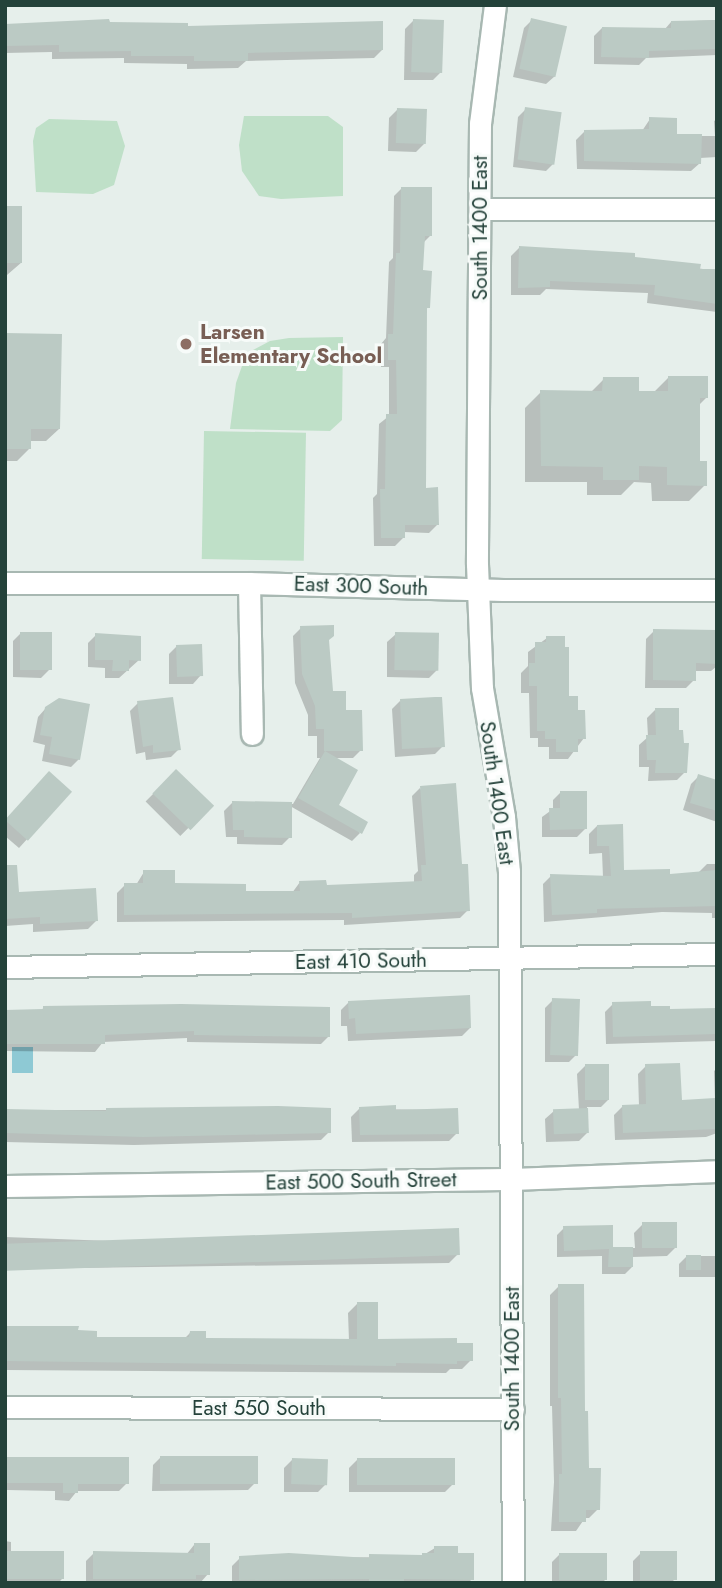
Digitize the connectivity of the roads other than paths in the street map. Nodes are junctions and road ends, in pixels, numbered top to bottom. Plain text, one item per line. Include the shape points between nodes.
1 (495, 5) edge
2 (480, 209) junction
3 (717, 209) edge
4 (5, 583) edge
5 (249, 583) junction
6 (478, 588) junction
7 (717, 590) edge
8 (253, 734) dead end
9 (717, 954) edge
10 (509, 959) junction
11 (5, 967) edge
12 (717, 1171) edge
13 (512, 1178) junction
14 (5, 1186) edge
15 (5, 1408) edge
16 (513, 1409) junction
17 (513, 1583) edge

1 - 2 street, South 1400 East via 480,123
2 - 3 street
2 - 6 street, South 1400 East
4 - 5 street, East 300 South
5 - 6 street, East 300 South
5 - 8 street
6 - 7 street, East 300 South
6 - 10 street, South 1400 East via 482,688 505,831
9 - 10 street, East 410 South
10 - 11 street, East 410 South
10 - 13 street, South 1400 East
12 - 13 street, East 500 South Street
13 - 14 street, East 500 South Street
13 - 16 street, South 1400 East
15 - 16 street, East 550 South
16 - 17 street, South 1400 East

